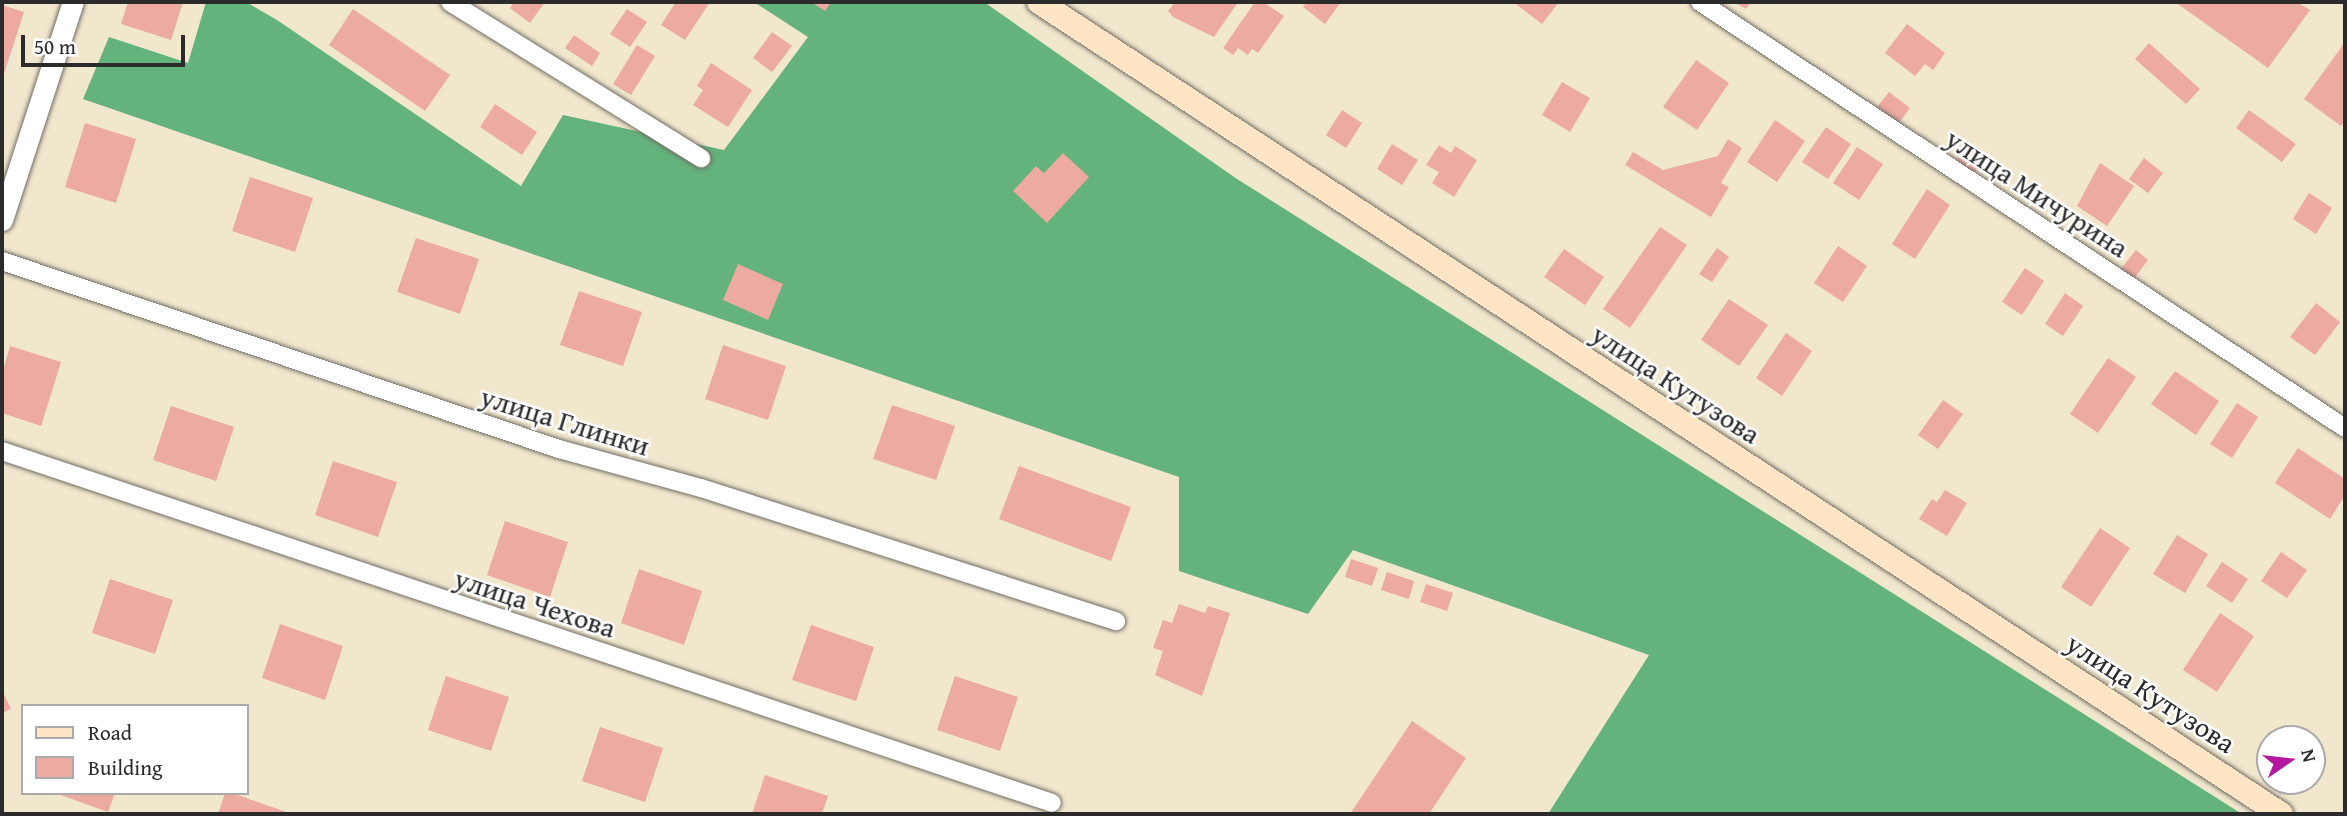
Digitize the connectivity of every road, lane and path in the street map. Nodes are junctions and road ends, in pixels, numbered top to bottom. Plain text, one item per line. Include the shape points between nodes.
1 (73, 2) edge
2 (450, 2) edge
3 (1039, 2) edge
4 (1700, 2) edge
5 (701, 158) dead end
6 (2, 220) edge
7 (2, 261) edge
8 (2345, 428) edge
9 (2, 451) edge
10 (1116, 621) dead end
11 (1052, 803) dead end
12 (2281, 814) edge

1 - 6 street
2 - 5 street
3 - 12 main road, улица Кутузова
4 - 8 street, улица Мичурина
7 - 10 street, улица Глинки via 559,449 701,488
9 - 11 street, улица Чехова

